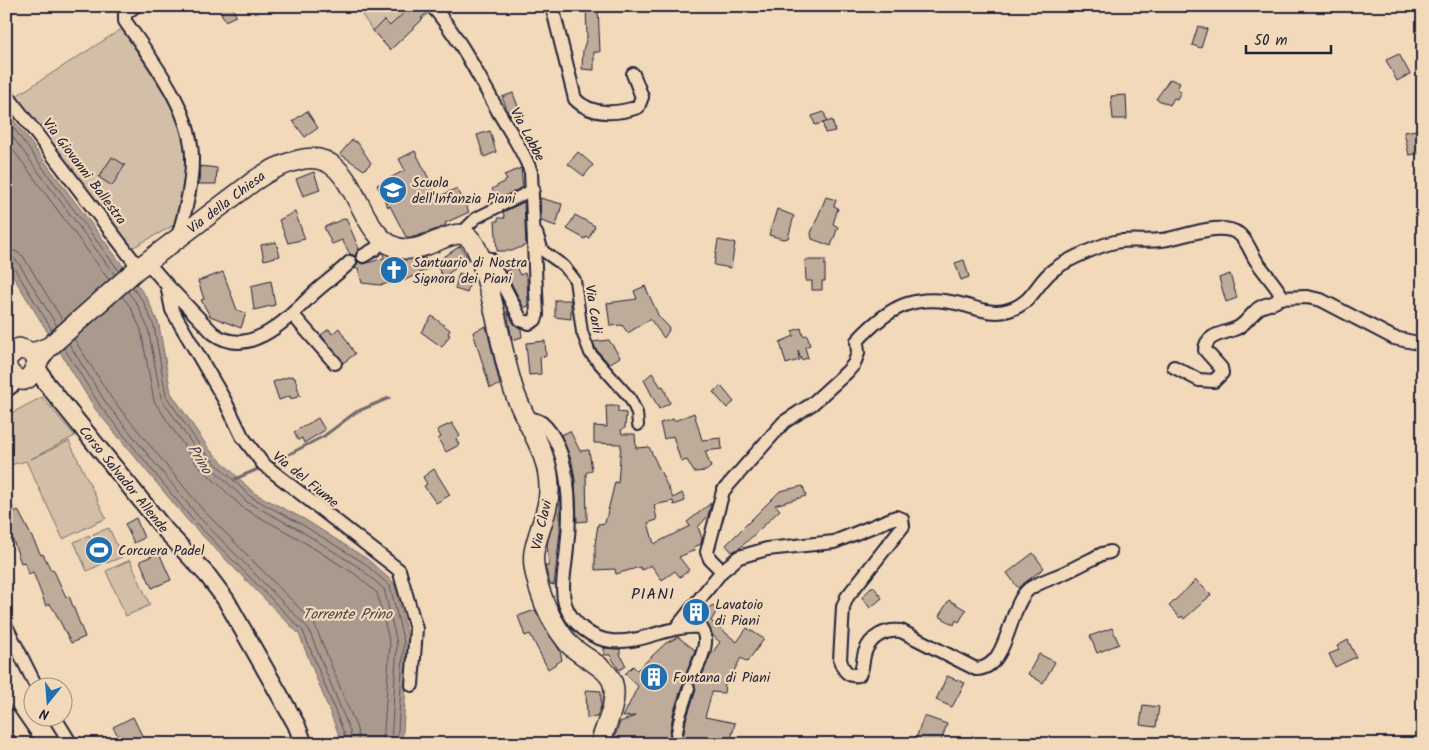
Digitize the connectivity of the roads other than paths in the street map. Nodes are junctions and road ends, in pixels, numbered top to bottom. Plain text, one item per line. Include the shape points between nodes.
1 (135, 6) edge
2 (432, 6) edge
3 (552, 6) edge
4 (633, 74) dead end
5 (6, 94) edge
6 (534, 189) junction
7 (534, 226) junction
8 (461, 233) junction
9 (383, 239) junction
10 (177, 240) junction
11 (363, 256) dead end
12 (480, 256) junction
13 (350, 262) dead end
14 (141, 267) junction
15 (167, 286) junction
16 (1280, 298) junction
17 (292, 314) junction
18 (6, 336) edge
19 (1423, 344) edge
20 (7, 362) edge
21 (335, 363) dead end
22 (35, 365) junction
23 (1174, 367) dead end
24 (7, 368) edge
25 (6, 391) edge
26 (525, 416) junction
27 (638, 425) dead end
28 (1110, 552) dead end
29 (722, 571) junction
30 (6, 626) edge
31 (677, 627) junction
32 (32, 678) edge
33 (691, 681) joint
34 (412, 685) dead end
35 (6, 712) edge
36 (61, 728) edge
37 (26, 741) dead end
38 (70, 744) edge
39 (304, 744) edge
40 (600, 744) edge
41 (675, 744) edge

1 - 10 street, Via della Chiesa via 125,14 125,22 170,90 187,124 191,145 187,207
2 - 6 street, Via Labbe via 453,32 524,153
3 - 4 street via 575,100 589,110 626,111 638,107 642,97
5 - 14 street, Via Giovanni Ballestra
6 - 7 street, Via Labbe
6 - 8 street via 476,218
7 - 12 street, Via Labbe via 537,315 532,322 521,320 490,259
7 - 27 street, Via Carli via 543,251 564,266 575,280 582,332 590,352 630,398
8 - 9 main road via 414,250
8 - 12 main road via 469,238
9 - 10 main road, Via della Chiesa via 375,231 341,172 332,163 311,157 268,170
9 - 11 street
10 - 14 main road, Via della Chiesa
12 - 26 main road, Via Clavi via 514,390
13 - 17 street, Via del Fiume
14 - 15 street, Via del Fiume
14 - 22 main road, Via della Chiesa
15 - 17 street, Via del Fiume via 213,333 231,342 242,343 256,338
15 - 34 street, Via del Fiume via 172,310 226,401 242,436 263,464 399,570 416,629
16 - 19 street via 1321,300 1394,338
16 - 23 street via 1277,302 1260,306 1238,328 1209,340 1205,350 1222,373 1214,380 1199,380
16 - 29 street via 1280,293 1239,234 1224,229 1161,240 1110,244 1056,268 1027,302 1008,310 983,311 931,299 893,308 857,341 858,353 854,364 842,377 812,404 784,422 723,491 707,552
17 - 21 street
18 - 20 main road
18 - 22 main road
20 - 22 main road, Via della Chiesa via 15,350
20 - 24 main road
22 - 24 main road via 12,376
22 - 25 street
22 - 39 street, Corso Salvador Allende via 165,530 226,600
26 - 31 street via 542,422 558,445 570,523 565,604 574,619 595,637 610,641 641,640
26 - 40 main road, Via Clavi via 544,457 550,488 534,560 544,602 568,642 578,653 609,674 613,684 612,708
28 - 29 street via 1028,590 1001,649 988,667 976,669 901,630 891,630 883,632 870,644 863,669 859,675 853,676 846,673 840,660 843,607 847,597 899,533 902,519 896,517 834,542 767,549 739,557
29 - 31 street
30 - 32 street
31 - 33 street via 700,627 705,632 703,653
33 - 41 street
35 - 37 street
36 - 38 street

